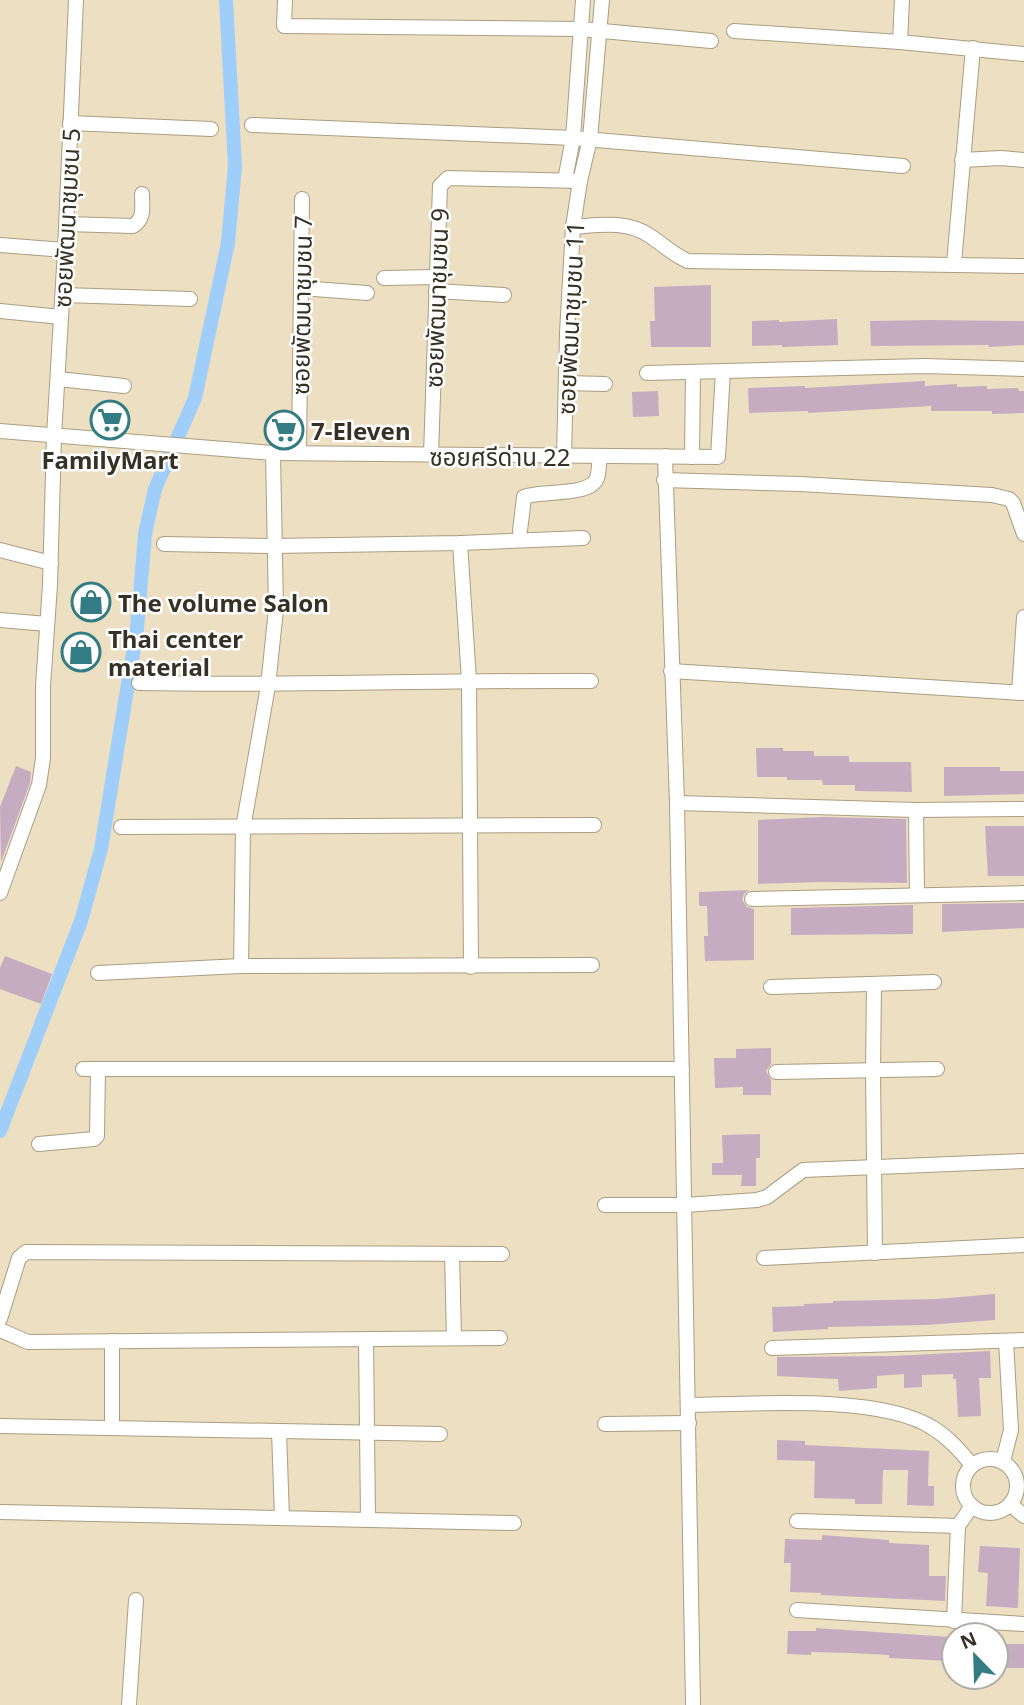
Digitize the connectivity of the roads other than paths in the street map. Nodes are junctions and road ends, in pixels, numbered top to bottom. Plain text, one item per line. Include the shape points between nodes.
1 (76, 0) edge
2 (285, 0) edge
3 (583, 0) edge
4 (602, 0) edge
5 (902, 0) edge
6 (581, 29) junction
7 (600, 31) junction
8 (734, 32) dead end
9 (710, 41) dead end
10 (900, 42) junction
11 (973, 48) junction
12 (1024, 54) edge
13 (71, 123) junction
14 (252, 125) dead end
15 (211, 129) dead end
16 (573, 138) junction
17 (590, 139) junction
18 (962, 160) junction
19 (1024, 160) edge
20 (903, 166) dead end
21 (572, 180) junction
22 (142, 194) dead end
23 (302, 199) dead end
24 (66, 224) junction
25 (573, 227) junction
26 (0, 245) edge
27 (65, 250) junction
28 (954, 263) junction
29 (1024, 266) edge
30 (384, 278) dead end
31 (436, 284) junction
32 (301, 288) junction
33 (367, 293) dead end
34 (63, 295) junction
35 (504, 295) dead end
36 (190, 299) dead end
37 (0, 311) edge
38 (61, 317) junction
39 (1024, 369) edge
40 (723, 371) junction
41 (693, 372) junction
42 (647, 373) dead end
43 (58, 379) junction
44 (566, 383) junction
45 (605, 384) dead end
46 (124, 386) dead end
47 (0, 431) edge
48 (54, 436) junction
49 (273, 453) junction
50 (299, 453) junction
51 (431, 455) junction
52 (564, 456) junction
53 (600, 456) junction
54 (665, 456) junction
55 (692, 457) junction
56 (664, 480) junction
57 (520, 531) dead end
58 (1024, 534) edge
59 (583, 538) dead end
60 (460, 543) junction
61 (164, 544) dead end
62 (273, 546) junction
63 (0, 550) edge
64 (51, 563) junction
65 (1024, 617) edge
66 (0, 620) edge
67 (47, 625) junction
68 (1024, 625) edge
69 (671, 671) junction
70 (469, 681) junction
71 (591, 681) dead end
72 (139, 683) dead end
73 (268, 686) junction
74 (1022, 693) edge
75 (677, 803) junction
76 (1024, 809) edge
77 (916, 810) junction
78 (470, 825) junction
79 (594, 825) dead end
80 (121, 827) dead end
81 (243, 828) junction
82 (0, 893) edge
83 (1024, 893) edge
84 (917, 895) junction
85 (752, 899) dead end
86 (592, 965) dead end
87 (241, 966) junction
88 (471, 967) junction
89 (98, 973) dead end
90 (934, 982) dead end
91 (874, 985) junction
92 (771, 987) dead end
93 (682, 1069) junction
94 (937, 1069) dead end
95 (873, 1071) junction
96 (776, 1072) dead end
97 (39, 1144) dead end
98 (1024, 1161) edge
99 (874, 1166) junction
100 (605, 1205) dead end
101 (685, 1205) junction
102 (1024, 1245) edge
103 (875, 1253) junction
104 (452, 1254) junction
105 (502, 1254) dead end
106 (764, 1258) dead end
107 (0, 1319) edge
108 (0, 1330) edge
109 (454, 1338) junction
110 (500, 1338) dead end
111 (366, 1339) junction
112 (1024, 1340) edge
113 (112, 1341) junction
114 (1006, 1341) junction
115 (772, 1348) dead end
116 (689, 1405) junction
117 (689, 1423) junction
118 (605, 1424) dead end
119 (0, 1426) edge
120 (112, 1428) junction
121 (1017, 1429) edge
122 (279, 1431) junction
123 (367, 1433) junction
124 (440, 1434) dead end
125 (1003, 1461) junction
126 (972, 1465) junction
127 (1010, 1504) junction
128 (972, 1506) junction
129 (0, 1512) edge
130 (1024, 1516) edge
131 (282, 1518) junction
132 (368, 1520) junction
133 (797, 1521) dead end
134 (514, 1523) dead end
135 (958, 1526) junction
136 (136, 1601) dead end
137 (797, 1610) dead end
138 (954, 1621) joint
139 (130, 1705) edge
140 (693, 1705) edge

1 - 13 street, ซอยพัฒนาชุมชน 5
2 - 6 street via 284,26
3 - 6 street
4 - 7 street
5 - 10 street
6 - 7 street
6 - 16 street
7 - 9 street
7 - 17 street
8 - 10 street
10 - 11 street
11 - 12 street
11 - 18 street
13 - 15 street
13 - 24 street, ซอยพัฒนาชุมชน 5
14 - 16 street
16 - 17 street
16 - 21 street
17 - 20 street
17 - 21 street
18 - 19 street
18 - 28 street
21 - 25 street, ซอยพัฒนาชุมชน 11
21 - 31 street, ซอยพัฒนาชุมชน 9 via 443,181
22 - 24 street via 142,216 134,226
23 - 32 street, ซอยพัฒนาชุมชน 7
24 - 27 street, ซอยพัฒนาชุมชน 5
25 - 28 street via 610,224 633,228 688,261
25 - 44 street, ซอยพัฒนาชุมชน 11
26 - 27 street
27 - 34 street, ซอยพัฒนาชุมชน 5
28 - 29 street
30 - 31 street
31 - 35 street
31 - 51 street, ซอยพัฒนาชุมชน 9
32 - 33 street
32 - 50 street, ซอยพัฒนาชุมชน 7
34 - 36 street
34 - 38 street, ซอยพัฒนาชุมชน 5
37 - 38 street
38 - 43 street, ซอยพัฒนาชุมชน 5
39 - 40 street via 925,366
40 - 41 street
40 - 55 street, ซอยศรีด่าน 22 via 719,455
41 - 42 street
41 - 55 street
43 - 46 street
43 - 48 street, ซอยพัฒนาชุมชน 5
44 - 45 street
44 - 52 street, ซอยพัฒนาชุมชน 11
47 - 48 street, ซอยศรีด่าน 22
48 - 49 street, ซอยศรีด่าน 22
48 - 64 street, ซอยพัฒนาชุมชน 5
49 - 50 street, ซอยศรีด่าน 22
49 - 62 street
50 - 51 street, ซอยศรีด่าน 22
51 - 52 street, ซอยศรีด่าน 22
52 - 53 street, ซอยศรีด่าน 22
53 - 54 street, ซอยศรีด่าน 22
53 - 57 street via 596,480 590,486 524,496
54 - 55 street, ซอยศรีด่าน 22
54 - 56 street
56 - 58 street via 992,495 1013,502
56 - 69 street
59 - 60 street
60 - 62 street
60 - 70 street
61 - 62 street
62 - 73 street via 275,609
63 - 64 street
64 - 67 street, ซอยพัฒนาชุมชน 5
65 - 68 street
66 - 67 street
67 - 82 street, ซอยพัฒนาชุมชน 5 via 39,785
68 - 74 street
69 - 74 street
69 - 75 street
70 - 71 street
70 - 73 street
70 - 78 street
72 - 73 street
73 - 81 street
75 - 77 street
75 - 93 street
76 - 77 street
77 - 84 street
78 - 79 street
78 - 81 street
78 - 88 street
80 - 81 street
81 - 87 street
83 - 84 street
84 - 85 street
86 - 88 street
87 - 88 street
87 - 89 street
90 - 91 street
91 - 92 street
91 - 95 street
93 - 97 street via 91,1069 97,1136
93 - 101 street
94 - 95 street
95 - 96 street
95 - 99 street
98 - 99 street
99 - 101 street via 803,1170 757,1200
99 - 103 street
100 - 101 street
101 - 116 street
102 - 103 street
103 - 106 street
104 - 105 street
104 - 107 street via 26,1252 19,1258
104 - 109 street
108 - 113 street via 28,1342
109 - 110 street
109 - 111 street
111 - 113 street
111 - 123 street
112 - 114 street
113 - 120 street
114 - 115 street
114 - 121 street
116 - 117 street
116 - 126 street via 822,1405 904,1414 932,1427
117 - 118 street
117 - 140 street
119 - 120 street
120 - 122 street
121 - 125 street
122 - 123 street
122 - 131 street
123 - 124 street
123 - 132 street
125 - 126 street via 981,1459
125 - 127 street via 1015,1473 1017,1489
126 - 128 street via 962,1486
127 - 128 street via 991,1513
127 - 130 street
128 - 135 street
129 - 131 street
131 - 132 street
132 - 134 street
133 - 135 street
135 - 138 street
136 - 139 street
137 - 138 street

